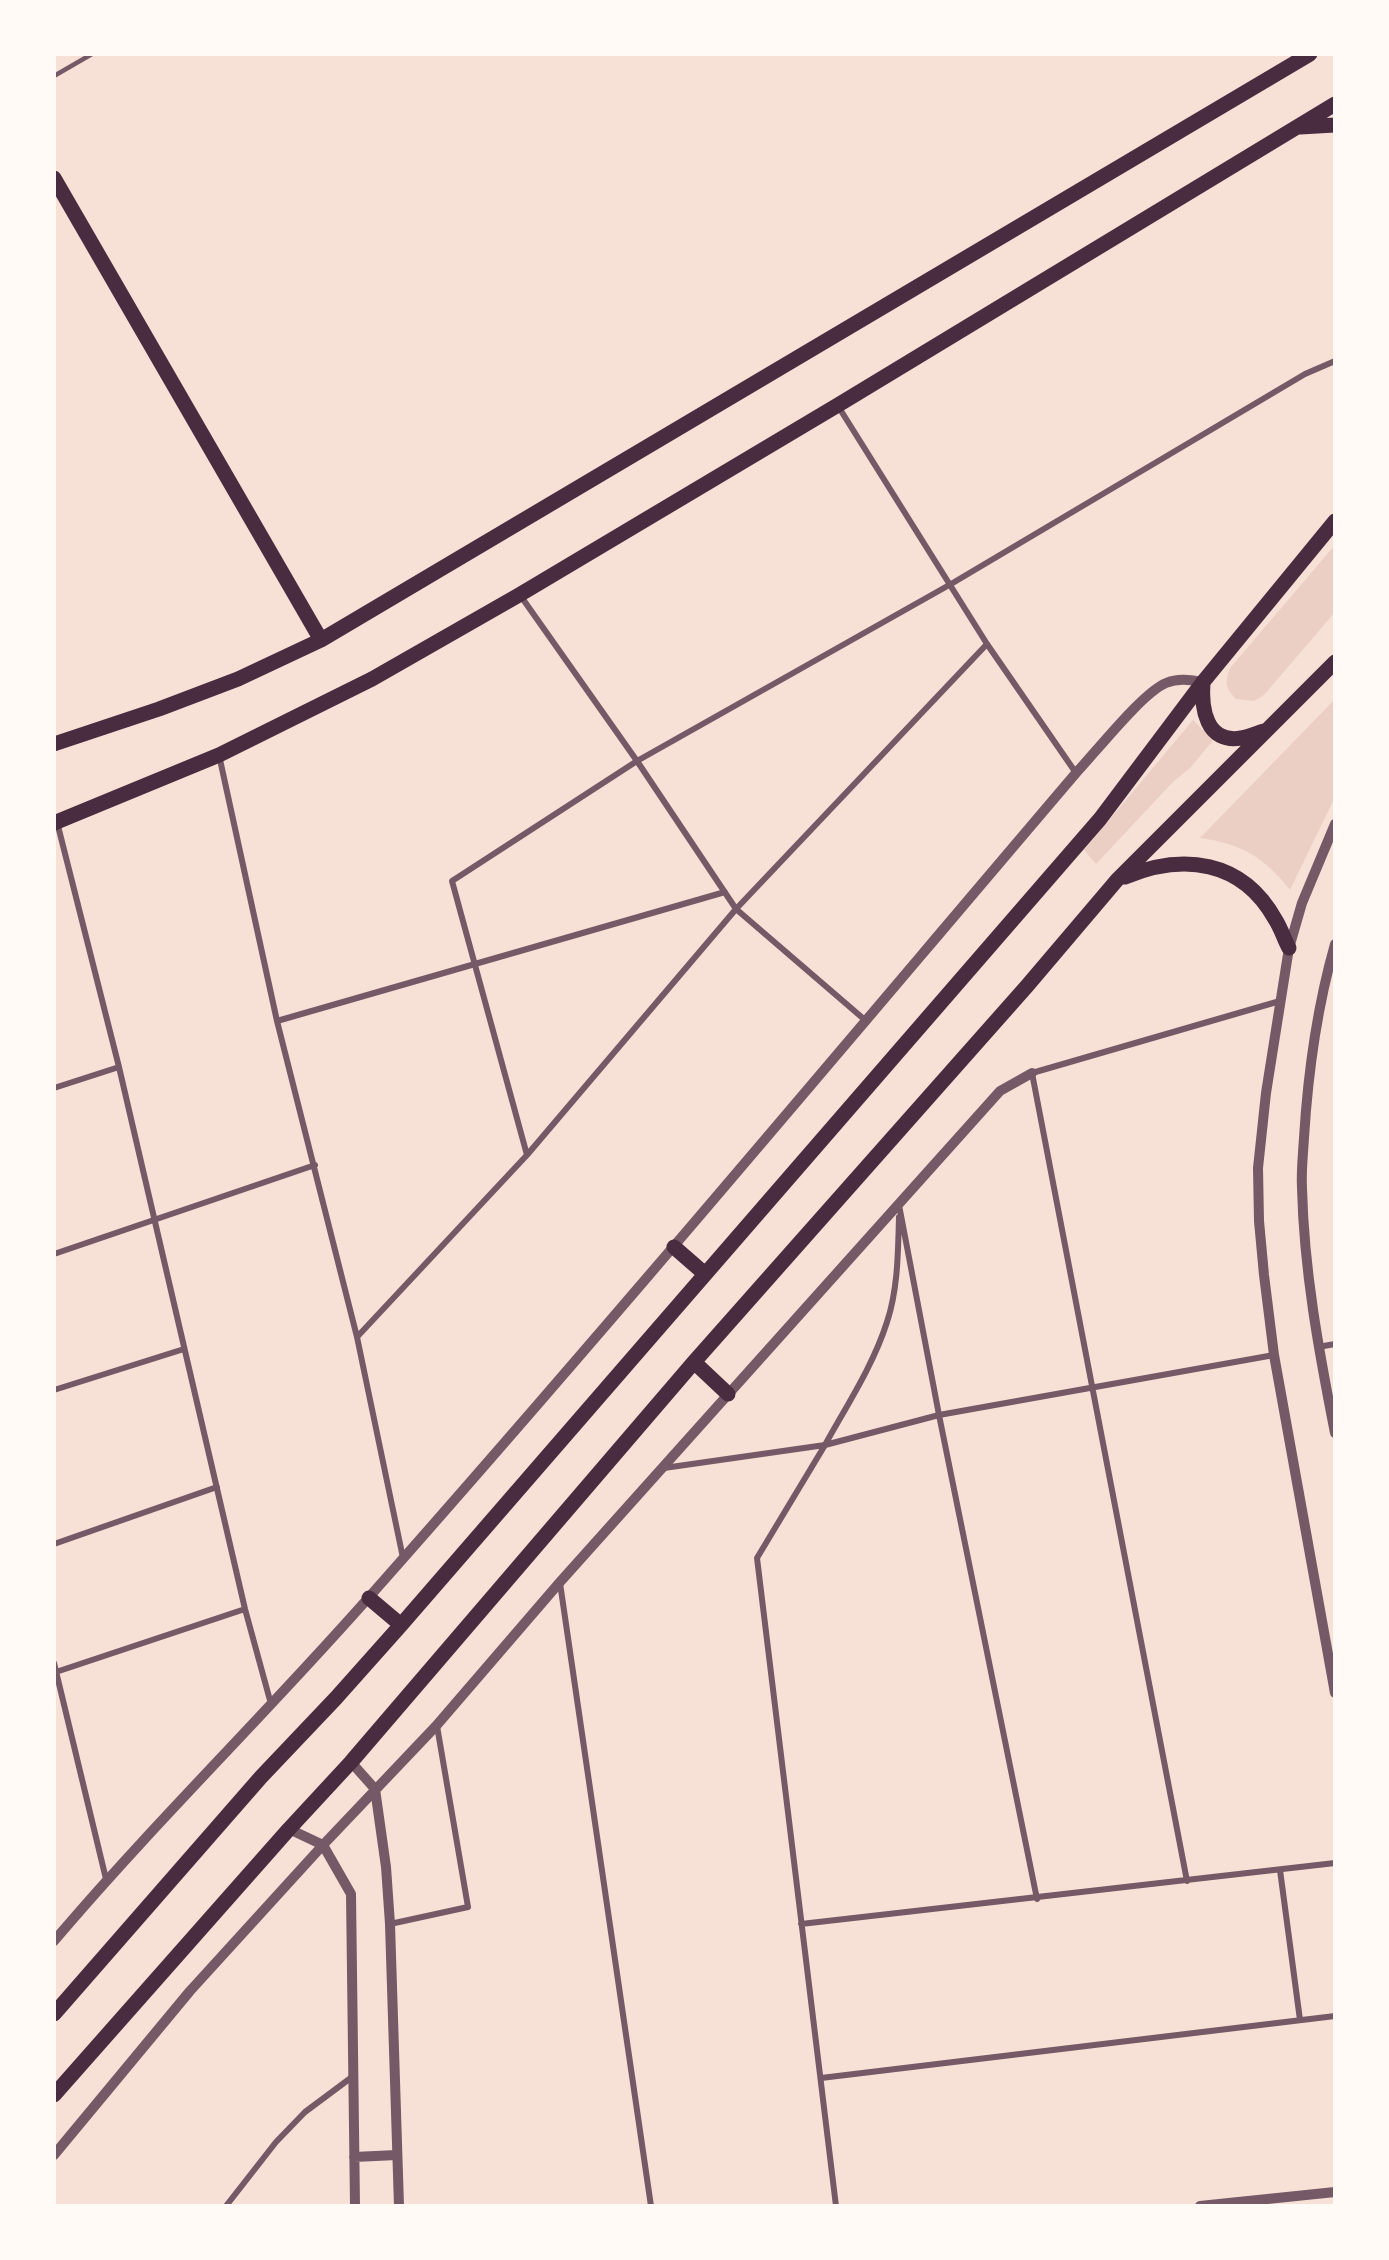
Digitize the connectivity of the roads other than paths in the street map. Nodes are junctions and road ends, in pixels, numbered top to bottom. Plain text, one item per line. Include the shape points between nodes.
1 (92, 54) edge
2 (1310, 54) edge
3 (54, 76) edge
4 (1335, 104) edge
5 (1335, 125) edge
6 (1297, 127) junction
7 (54, 178) edge
8 (1335, 361) edge
9 (838, 405) junction
10 (1335, 521) edge
11 (951, 584) junction
12 (519, 595) junction
13 (321, 640) junction
14 (987, 644) junction
15 (1332, 668) edge
16 (1203, 682) junction
17 (1268, 730) junction
18 (54, 744) edge
19 (219, 755) junction
20 (637, 761) junction
21 (1077, 773) junction
22 (56, 823) edge
23 (1335, 824) edge
24 (1117, 880) junction
25 (725, 892) junction
26 (736, 909) junction
27 (1335, 946) edge
28 (1289, 948) junction
29 (475, 963) junction
30 (1280, 1001) junction
31 (865, 1020) junction
32 (278, 1021) junction
33 (118, 1067) junction
34 (1032, 1073) junction
35 (54, 1088) edge
36 (527, 1155) junction
37 (315, 1165) junction
38 (899, 1205) junction
39 (154, 1221) junction
40 (674, 1247) junction
41 (54, 1254) edge
42 (705, 1274) junction
43 (357, 1337) junction
44 (1335, 1344) edge
45 (1318, 1347) junction
46 (184, 1349) junction
47 (1274, 1355) junction
48 (694, 1362) junction
49 (1094, 1388) junction
50 (54, 1390) edge
51 (728, 1394) junction
52 (939, 1415) junction
53 (1335, 1433) edge
54 (825, 1445) junction
55 (664, 1468) junction
56 (217, 1486) junction
57 (54, 1544) edge
58 (403, 1559) junction
59 (560, 1582) junction
60 (369, 1598) junction
61 (245, 1609) junction
62 (401, 1625) junction
63 (54, 1663) edge
64 (1333, 1669) edge
65 (56, 1672) junction
66 (1335, 1693) edge
67 (271, 1704) junction
68 (436, 1725) junction
69 (351, 1762) junction
70 (375, 1789) junction
71 (289, 1829) junction
72 (323, 1845) junction
73 (1335, 1863) edge
74 (1280, 1870) junction
75 (106, 1879) junction
76 (1187, 1881) junction
77 (1037, 1899) junction
78 (390, 1924) junction
79 (801, 1924) junction
80 (54, 1941) edge
81 (54, 2014) edge
82 (1335, 2016) edge
83 (1300, 2020) junction
84 (352, 2077) junction
85 (821, 2078) junction
86 (54, 2095) edge
87 (54, 2155) edge
88 (398, 2155) junction
89 (354, 2157) junction
90 (1335, 2192) edge
91 (226, 2206) edge
92 (356, 2206) edge
93 (399, 2206) edge
94 (651, 2206) edge
95 (836, 2206) edge
96 (1200, 2206) edge

1 - 3 lane
2 - 13 main road
4 - 6 main road
5 - 6 main road
6 - 9 main road
7 - 13 main road
8 - 11 street
9 - 11 street
9 - 12 main road
10 - 16 main road
11 - 14 street
11 - 20 street
12 - 19 main road via 372,680
12 - 20 street
13 - 18 main road via 238,679
14 - 21 street
14 - 26 street
15 - 17 main road
16 - 17 main road via 1204,716 1212,730 1239,739
16 - 21 street via 1178,680 1154,689
16 - 42 main road via 1100,819
17 - 24 main road
19 - 22 main road
19 - 32 street
20 - 25 street
20 - 29 street via 452,881
21 - 31 street
22 - 33 street
23 - 28 street via 1302,903
24 - 28 main road via 1166,864 1210,865 1229,872 1275,917
24 - 48 main road
25 - 26 street
25 - 29 street
26 - 31 street
26 - 36 street
27 - 45 street via 1311,1054 1302,1187
28 - 30 street
29 - 32 street
29 - 36 street
30 - 34 street
30 - 47 street via 1258,1168 1259,1221
31 - 40 street
32 - 37 street
33 - 35 street
33 - 39 street
34 - 38 street via 1000,1091
34 - 49 street
36 - 43 street
37 - 39 street
37 - 43 street
38 - 51 street
38 - 52 street
38 - 54 street via 897,1280 888,1321 872,1360
39 - 41 street
39 - 46 street
40 - 42 main road
40 - 58 street
42 - 62 main road
43 - 58 street
44 - 45 street
45 - 53 street
46 - 50 street
46 - 56 street
47 - 49 street
47 - 64 street
48 - 51 main road
48 - 69 main road
49 - 52 street
49 - 76 street
51 - 55 street
52 - 54 street
52 - 77 street
54 - 55 street
54 - 79 street via 757,1558
55 - 59 street
56 - 57 street
56 - 61 street
58 - 60 street
59 - 68 street
59 - 94 street
60 - 62 main road
60 - 67 street
61 - 65 street
61 - 67 street
62 - 81 main road via 261,1777
63 - 65 street
64 - 66 street
65 - 75 street
67 - 75 street
68 - 70 street
68 - 78 street via 468,1907
69 - 70 street
69 - 71 main road
70 - 72 street
70 - 78 street
71 - 72 street
71 - 86 main road
72 - 84 street via 351,1894
72 - 87 street via 190,1991
73 - 74 street
74 - 76 street
74 - 83 street
75 - 80 street
76 - 77 street
77 - 79 street
78 - 88 street
79 - 85 street
82 - 83 street
83 - 85 street
84 - 89 street
84 - 91 street via 305,2112
85 - 95 street
88 - 89 street
88 - 93 street
89 - 92 street
90 - 96 street

